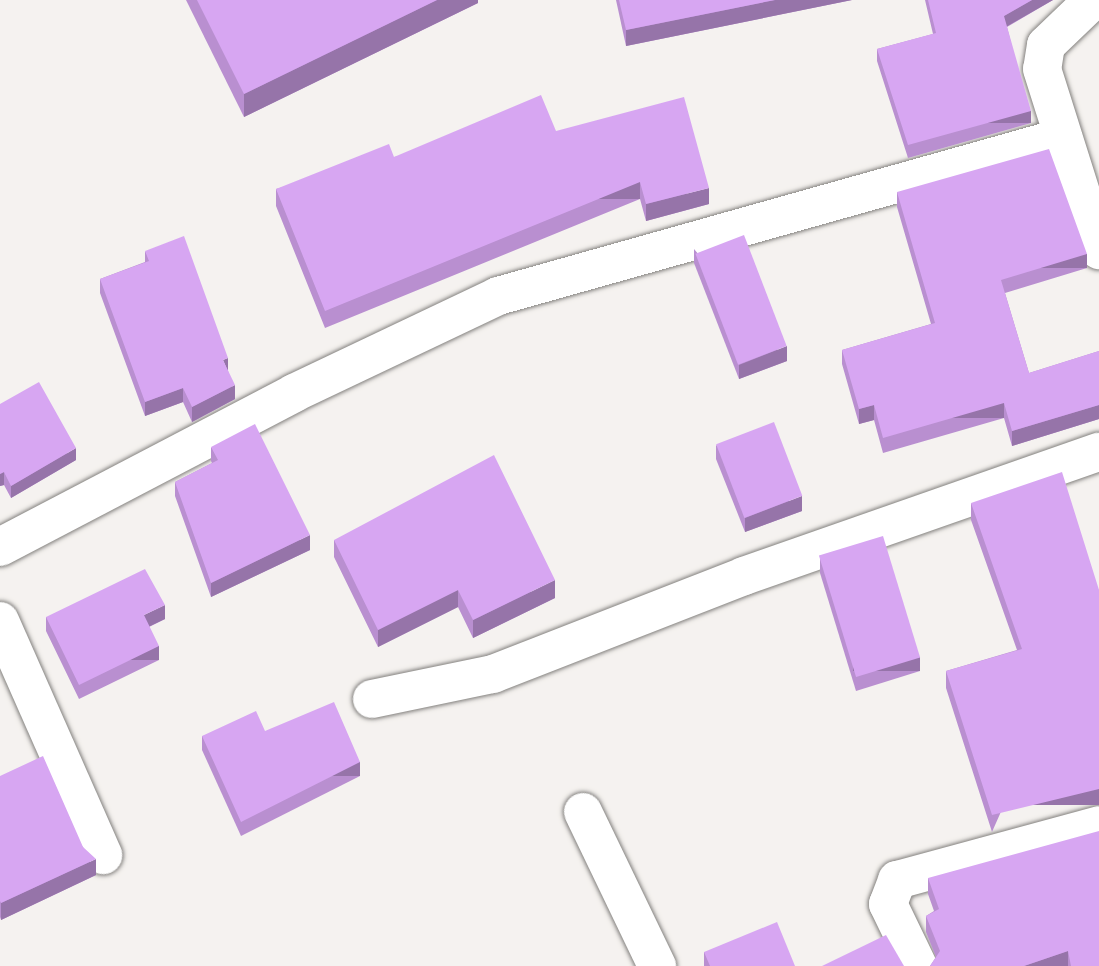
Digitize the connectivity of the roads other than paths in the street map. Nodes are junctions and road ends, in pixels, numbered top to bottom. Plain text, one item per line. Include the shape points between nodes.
1 (1093, 0) edge
2 (1063, 137) junction
3 (1099, 250) edge
4 (1099, 452) edge
5 (0, 547) edge
6 (0, 621) edge
7 (372, 699) dead end
8 (583, 812) dead end
9 (1099, 825) edge
10 (103, 855) dead end
11 (657, 966) edge
12 (918, 966) edge

1 - 2 street via 1046,45 1046,91
2 - 3 street
2 - 5 street via 498,296 293,393
4 - 7 street via 744,576 493,674
6 - 10 street
8 - 11 street
9 - 12 street via 897,880 888,904

